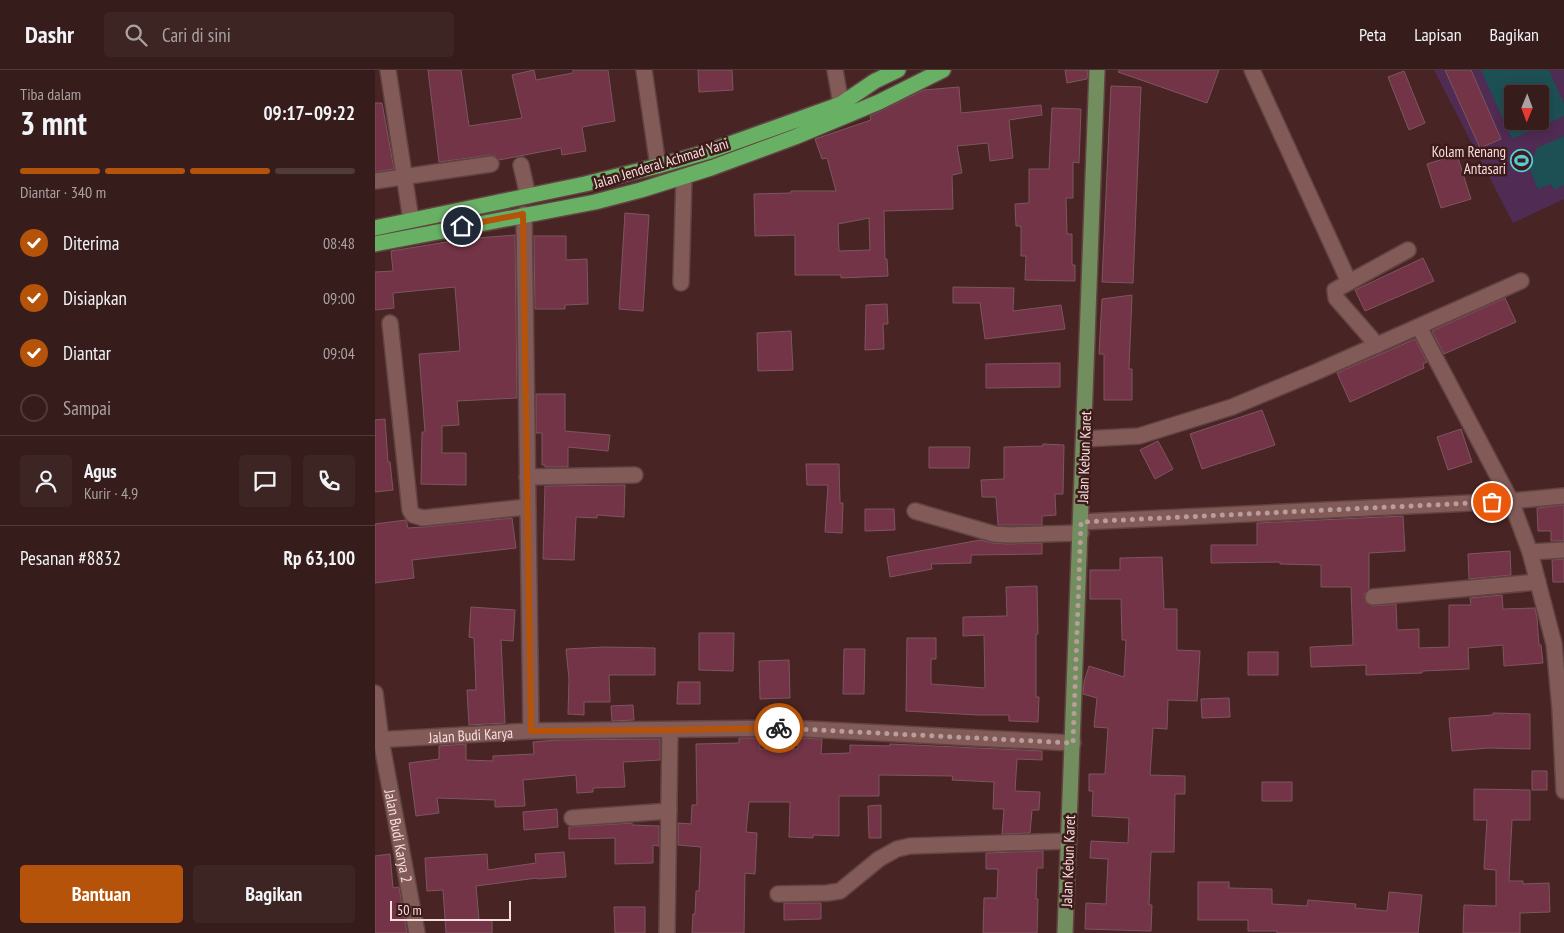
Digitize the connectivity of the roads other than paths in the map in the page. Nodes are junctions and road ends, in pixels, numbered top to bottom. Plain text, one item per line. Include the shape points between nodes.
1 (388, 70) edge
2 (644, 70) edge
3 (835, 70) edge
4 (898, 70) edge
5 (943, 70) edge
6 (1097, 70) edge
7 (1252, 70) edge
8 (841, 104) junction
9 (491, 164) dead end
10 (521, 165) dead end
11 (658, 166) junction
12 (405, 176) junction
13 (684, 177) junction
14 (375, 181) edge
15 (529, 196) junction
16 (523, 214) junction
17 (411, 220) junction
18 (375, 228) edge
19 (375, 244) edge
20 (1409, 250) dead end
21 (1521, 280) dead end
22 (1349, 282) junction
23 (681, 283) dead end
24 (390, 323) dead end
25 (1419, 327) junction
26 (1377, 346) junction
27 (1084, 438) junction
28 (635, 475) dead end
29 (527, 477) junction
30 (1564, 496) edge
31 (1511, 501) junction
32 (527, 507) junction
33 (915, 511) dead end
34 (1081, 527) junction
35 (1564, 550) edge
36 (1530, 552) junction
37 (1538, 582) junction
38 (1373, 597) dead end
39 (375, 693) edge
40 (670, 730) junction
41 (531, 731) junction
42 (378, 740) edge
43 (1073, 743) junction
44 (1564, 791) edge
45 (669, 811) junction
46 (573, 818) dead end
47 (1069, 842) junction
48 (778, 894) dead end
49 (417, 933) edge
50 (667, 933) edge
51 (1065, 933) edge

1 - 12 street
2 - 11 street
3 - 8 street
4 - 8 highway, Jalan Jenderal Achmad Yani
5 - 13 highway, Jalan Jenderal Achmad Yani via 836,120
6 - 27 main road, Jalan Kebun Karet
7 - 22 street
8 - 11 highway, Jalan Jenderal Achmad Yani
9 - 12 street
10 - 15 street
11 - 15 highway, Jalan Jenderal Achmad Yani
12 - 14 street
12 - 17 street
13 - 16 highway, Jalan Jenderal Achmad Yani via 595,202
13 - 23 street
15 - 17 highway, Jalan Jenderal Achmad Yani
16 - 19 highway, Jalan Jenderal Achmad Yani
16 - 29 street, Jalan Budi Karya
17 - 18 highway, Jalan Jenderal Achmad Yani
20 - 22 street
21 - 25 street
22 - 26 street via 1335,290 1335,295
24 - 32 street via 413,515 423,518
25 - 26 street
25 - 31 street
26 - 27 street via 1232,407 1155,432 1125,438
27 - 34 main road, Jalan Kebun Karet
28 - 29 street
29 - 32 street, Jalan Budi Karya
30 - 31 street
31 - 34 street
31 - 36 street
32 - 41 street, Jalan Budi Karya
33 - 34 street via 994,534
34 - 43 main road, Jalan Kebun Karet
35 - 36 street
36 - 37 street
37 - 38 street
37 - 44 street via 1555,644
39 - 42 street, Jalan Budi Karya 2
40 - 41 street
40 - 43 street via 787,728
40 - 45 street
41 - 42 street, Jalan Budi Karya
42 - 49 street, Jalan Budi Karya 2
43 - 47 main road, Jalan Kebun Karet
45 - 46 street
45 - 50 street
47 - 48 street via 910,846 879,859 840,891
47 - 51 main road, Jalan Kebun Karet

